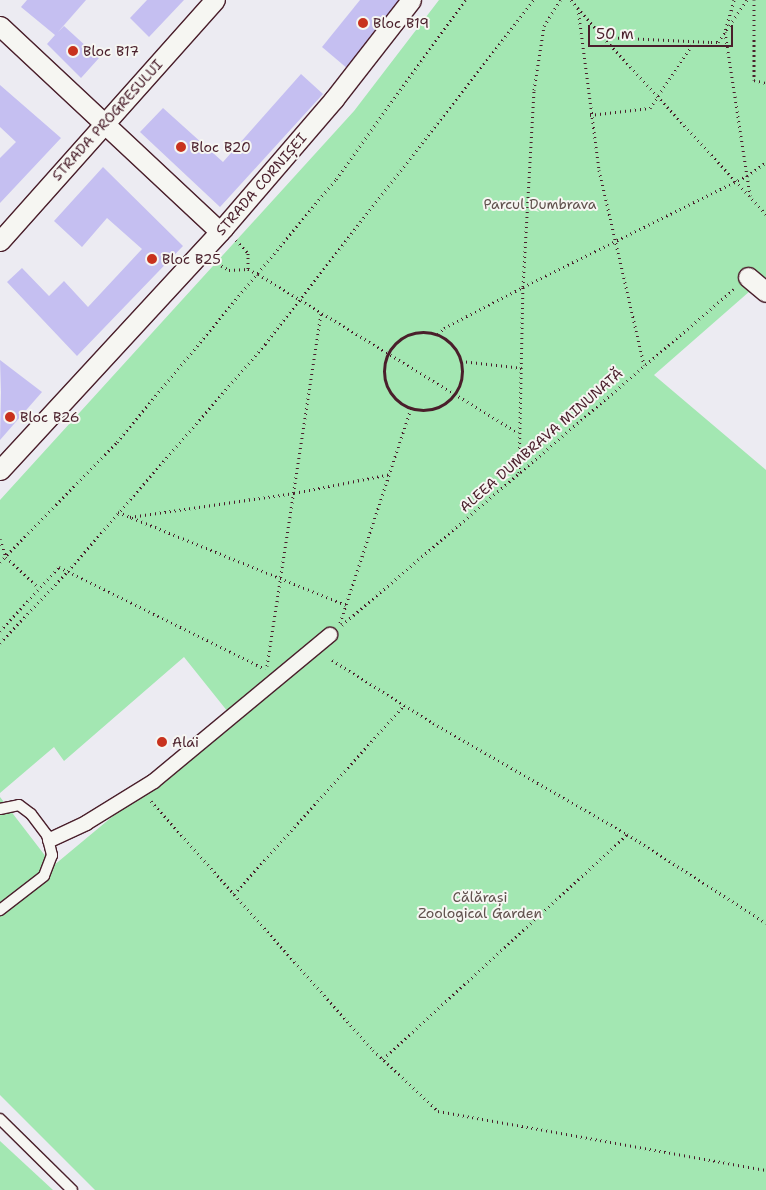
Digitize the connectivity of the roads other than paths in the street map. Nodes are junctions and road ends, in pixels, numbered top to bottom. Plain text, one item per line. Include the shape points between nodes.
1 (215, 0) edge
2 (410, 0) edge
3 (0, 26) edge
4 (104, 124) junction
5 (222, 230) junction
6 (0, 241) edge
7 (748, 277) road end
8 (766, 292) edge
9 (0, 470) edge
10 (334, 632) road end
11 (0, 809) edge
12 (50, 840) junction
13 (0, 910) edge
14 (0, 1119) edge
15 (72, 1190) edge

1 - 4 street, STRADA PROGRESULUI
2 - 5 street, STRADA CORNIȘEI via 334,99
3 - 4 street
4 - 5 street
4 - 6 street, STRADA PROGRESULUI
5 - 9 street, STRADA CORNIȘEI
7 - 8 street
10 - 12 street via 140,790
11 - 12 lane via 14,805 31,814
12 - 13 lane via 51,860 44,876
14 - 15 lane

